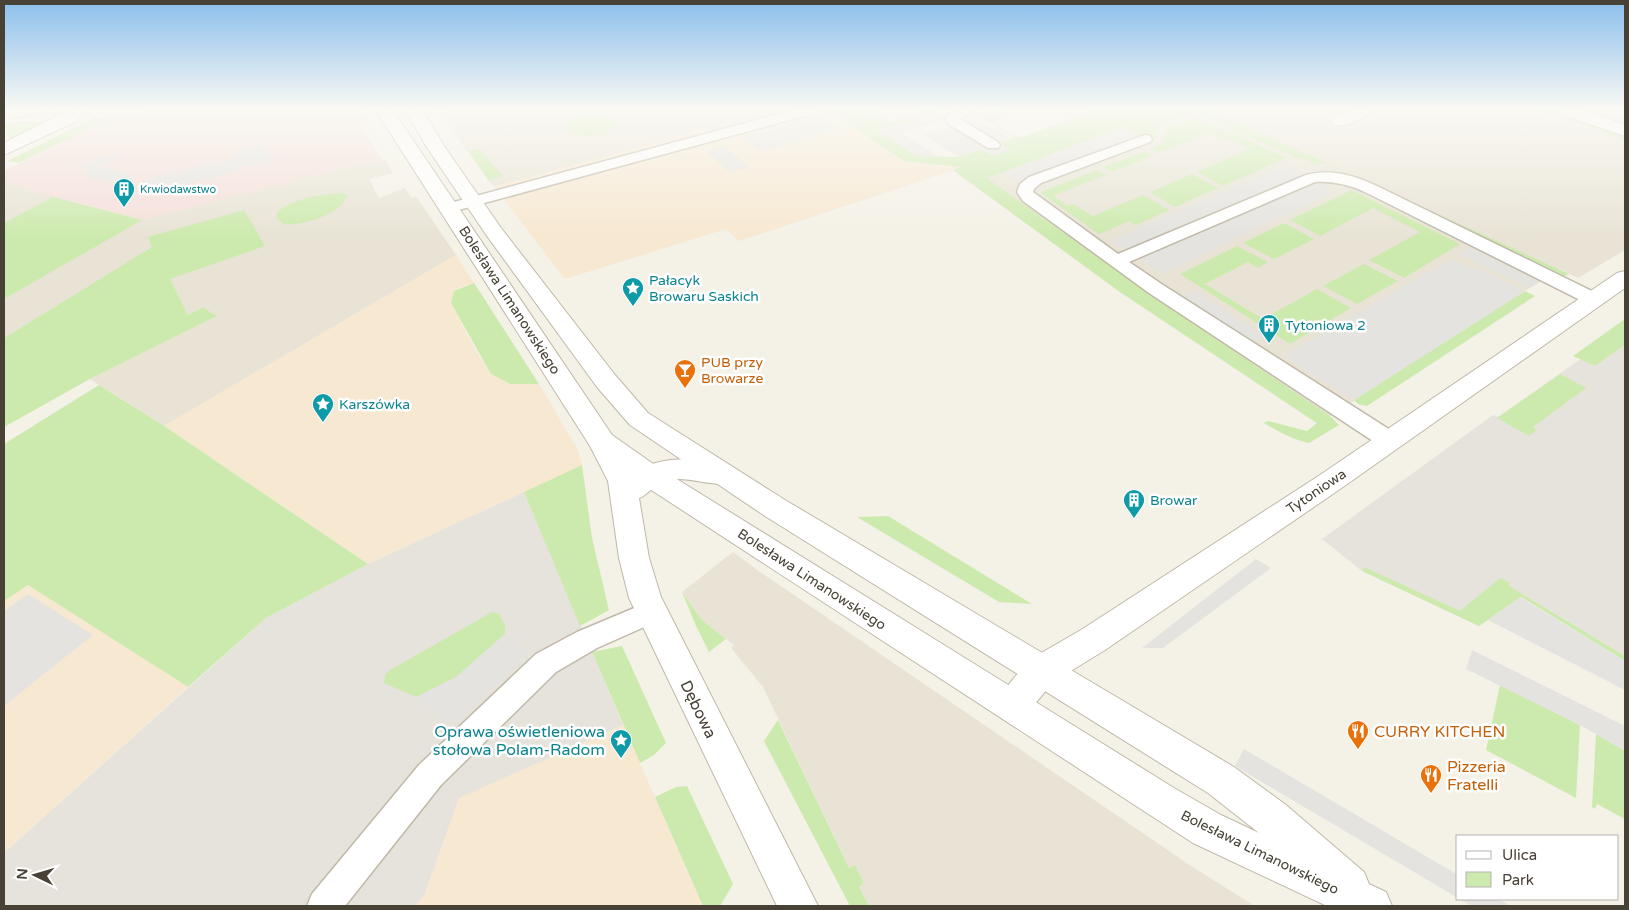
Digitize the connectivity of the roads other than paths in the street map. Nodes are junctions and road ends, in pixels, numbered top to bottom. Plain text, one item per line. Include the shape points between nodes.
1 (411, 151) edge
2 (439, 151) edge
3 (658, 151) edge
4 (1112, 151) edge
5 (473, 202) junction
6 (449, 208) junction
7 (1116, 262) junction
8 (1625, 278) edge
9 (1593, 299) junction
10 (1390, 441) junction
11 (602, 442) junction
12 (649, 475) junction
13 (724, 475) junction
14 (625, 504) junction
15 (651, 612) junction
16 (1042, 671) junction
17 (1012, 706) junction
18 (324, 906) edge
19 (798, 906) edge
20 (1373, 906) edge

1 - 6 street, Bolesława Limanowskiego
2 - 5 street, Bolesława Limanowskiego
3 - 5 lane
4 - 7 lane via 1035,180 1025,192
5 - 6 lane
5 - 13 street, Bolesława Limanowskiego via 621,400 654,430
6 - 11 street, Bolesława Limanowskiego
7 - 9 lane via 1312,178 1335,176 1373,190
7 - 10 lane
8 - 9 street, Tytoniowa
9 - 10 street, Tytoniowa
10 - 16 street, Tytoniowa
11 - 12 street, Bolesława Limanowskiego
11 - 14 street, Dębowa via 622,480
12 - 13 street via 682,469
12 - 14 street via 636,485
12 - 17 street, Bolesława Limanowskiego
13 - 16 street, Bolesława Limanowskiego
14 - 15 street, Dębowa via 634,558
15 - 18 lane via 587,640 546,663 430,775
15 - 19 street, Dębowa
16 - 17 street, Tytoniowa
16 - 20 street, Bolesława Limanowskiego via 1221,780 1272,819
17 - 20 street, Bolesława Limanowskiego via 1207,829

